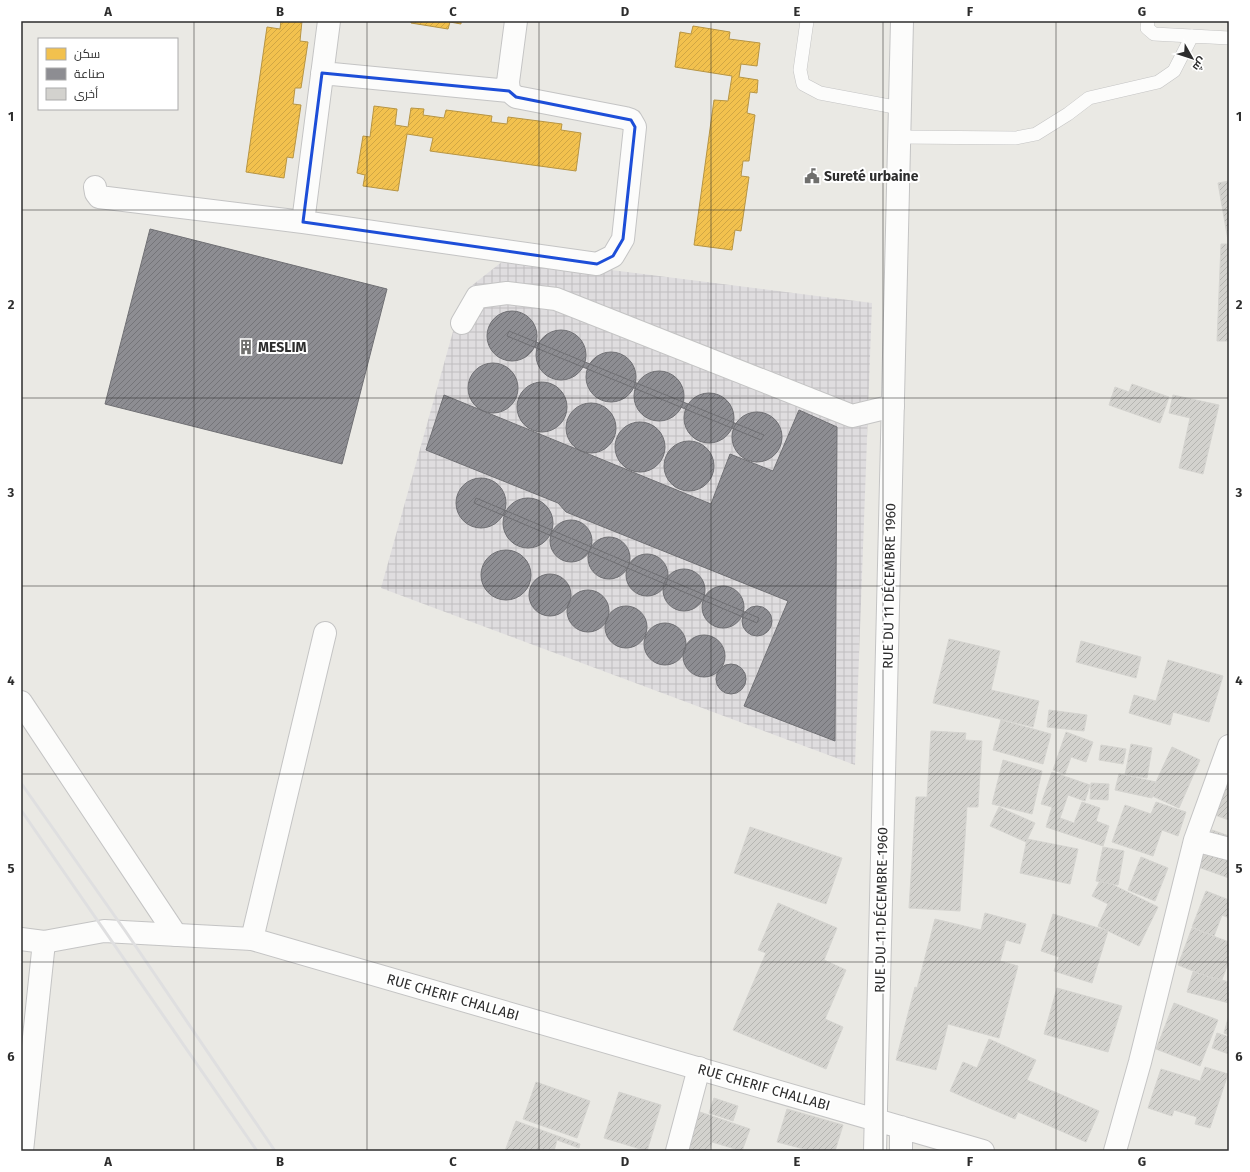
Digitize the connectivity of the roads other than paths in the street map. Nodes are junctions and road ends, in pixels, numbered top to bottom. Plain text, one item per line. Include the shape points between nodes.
1 (330, 21) edge
2 (516, 21) edge
3 (806, 21) edge
4 (902, 21) edge
5 (1148, 21) edge
6 (1192, 36) junction
7 (1229, 38) edge
8 (322, 73) junction
9 (509, 91) junction
10 (900, 108) junction
11 (899, 137) junction
12 (95, 187) dead end
13 (302, 222) junction
14 (462, 323) dead end
15 (893, 406) junction
16 (325, 633) dead end
17 (21, 702) edge
18 (1229, 746) edge
19 (1195, 840) junction
20 (1229, 849) edge
21 (176, 935) junction
22 (21, 938) edge
23 (252, 939) junction
24 (44, 942) junction
25 (699, 1068) junction
26 (877, 1120) junction
27 (901, 1127) junction
28 (22, 1151) edge
29 (677, 1151) edge
30 (875, 1151) edge
31 (901, 1151) edge
32 (983, 1151) edge
33 (1115, 1151) edge

1 - 8 street
2 - 9 street
3 - 10 lane via 800,70 803,84 820,93
4 - 10 street, RUE DU 11 DÉCEMBRE 1960
5 - 6 lane via 1147,28 1154,34
6 - 7 lane
6 - 11 lane via 1174,71 1158,82 1089,98 1036,134 1016,138
8 - 9 street
8 - 13 street
9 - 13 street via 516,97 631,120 635,127 623,239 613,256 597,264
10 - 11 street, RUE DU 11 DÉCEMBRE 1960
11 - 15 street, RUE DU 11 DÉCEMBRE 1960
12 - 13 street via 100,197
14 - 15 street via 477,296 507,293 556,299 852,416
15 - 26 street, RUE DU 11 DÉCEMBRE 1960
16 - 23 street
17 - 21 street
18 - 19 street
19 - 20 street
19 - 33 street via 1140,1062
21 - 23 street, RUE CHERIF CHALLABI
21 - 24 street, RUE CHERIF CHALLABI via 104,931
22 - 24 street, RUE CHERIF CHALLABI
23 - 25 street, RUE CHERIF CHALLABI
24 - 28 street
25 - 26 street, RUE CHERIF CHALLABI
25 - 29 street
26 - 27 street, RUE CHERIF CHALLABI
26 - 30 street, RUE DU 11 DÉCEMBRE 1960
27 - 31 street
27 - 32 street, RUE CHERIF CHALLABI

